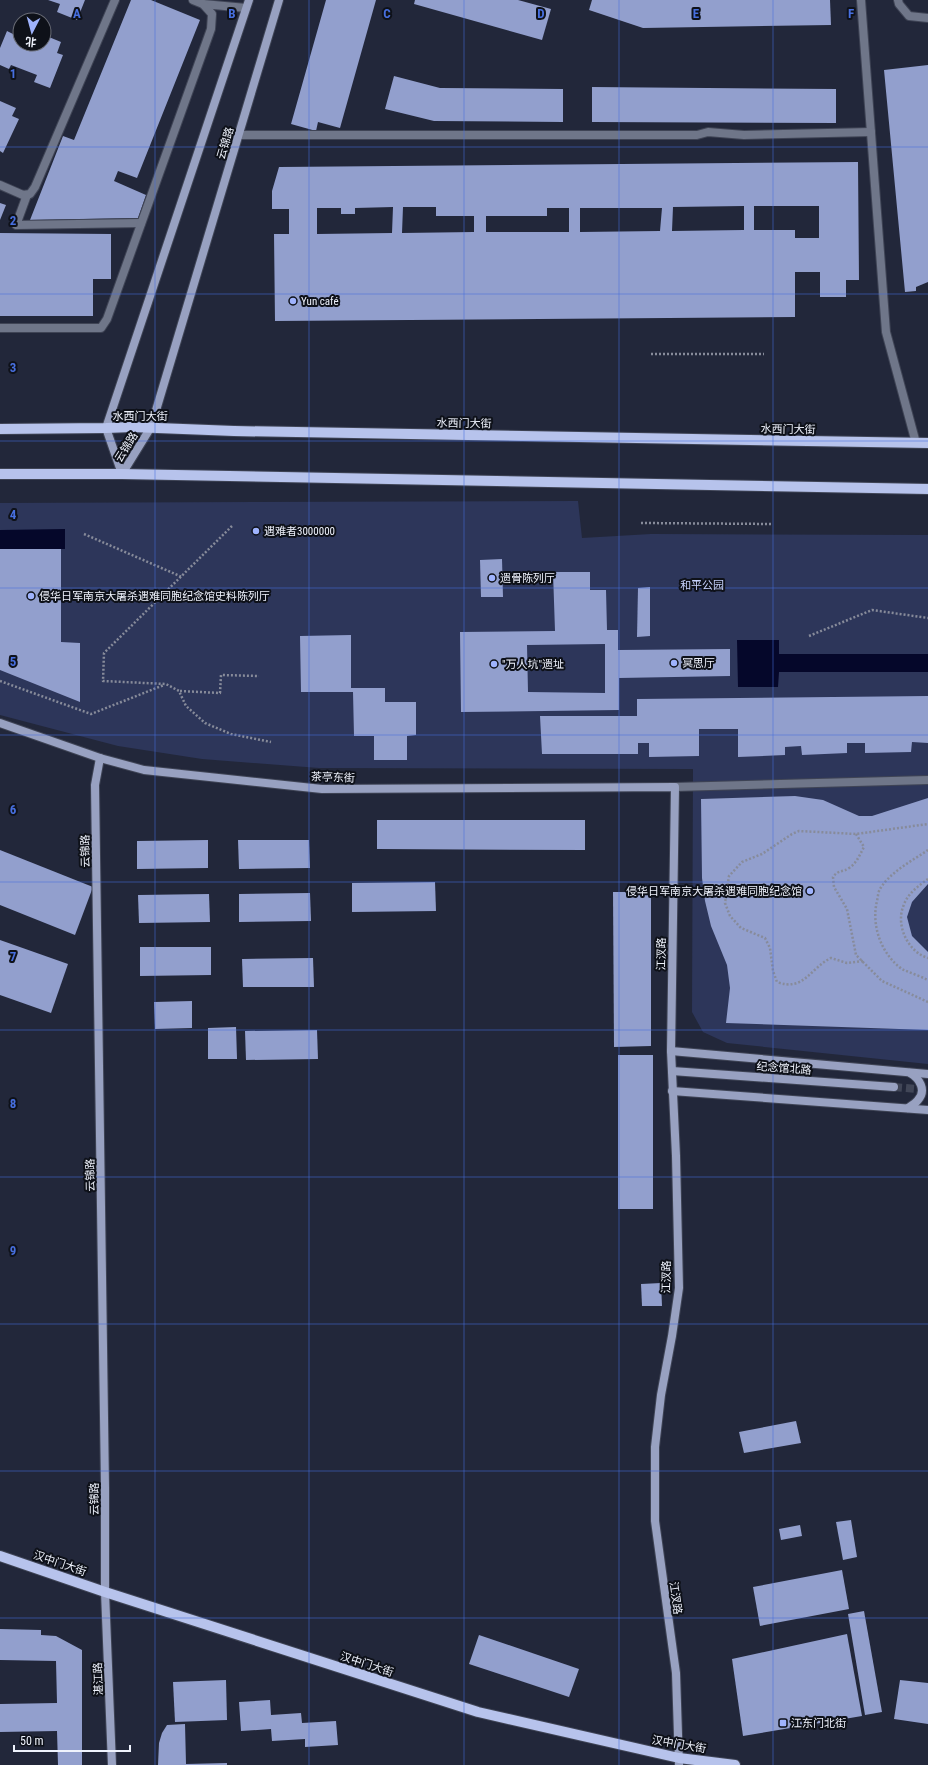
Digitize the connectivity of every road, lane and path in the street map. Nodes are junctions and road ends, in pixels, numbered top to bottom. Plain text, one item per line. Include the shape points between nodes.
1 (115, 0) edge
2 (193, 0) edge
3 (278, 0) edge
4 (861, 0) edge
5 (898, 0) edge
6 (203, 4) junction
7 (248, 4) edge
8 (928, 18) edge
9 (871, 132) junction
10 (238, 135) junction
11 (0, 185) edge
12 (27, 195) junction
13 (141, 223) junction
14 (0, 328) edge
15 (651, 354) dead end
16 (764, 354) dead end
17 (151, 427) junction
18 (106, 428) junction
19 (0, 429) edge
20 (916, 443) junction
21 (928, 443) edge
22 (0, 474) edge
23 (122, 474) junction
24 (928, 489) edge
25 (641, 523) dead end
26 (773, 524) dead end
27 (232, 526) dead end
28 (84, 534) dead end
29 (182, 577) junction
30 (928, 618) edge
31 (808, 636) dead end
32 (259, 676) dead end
33 (0, 681) edge
34 (166, 684) junction
35 (179, 691) junction
36 (0, 723) edge
37 (271, 742) dead end
38 (100, 758) junction
39 (928, 780) edge
40 (675, 787) junction
41 (928, 824) edge
42 (856, 834) junction
43 (928, 850) edge
44 (928, 879) edge
45 (928, 958) edge
46 (863, 961) junction
47 (928, 980) edge
48 (928, 1002) edge
49 (671, 1051) junction
50 (672, 1071) junction
51 (907, 1072) junction
52 (928, 1074) edge
53 (894, 1087) tunnel mouth
54 (672, 1091) junction
55 (908, 1108) junction
56 (928, 1110) edge
57 (0, 1556) edge
58 (105, 1592) junction
59 (679, 1762) edge
60 (112, 1765) edge
61 (735, 1765) edge

1 - 12 street via 35,187
2 - 6 street
3 - 10 street, 云锦路
4 - 9 street
5 - 8 street via 898,4 909,16
6 - 7 street
6 - 13 street via 212,14 211,29
7 - 18 street, 云锦路
9 - 10 street via 744,135 708,132 697,135
9 - 20 street via 886,332
10 - 17 street, 云锦路
11 - 12 street
12 - 13 street via 16,225
13 - 14 street via 107,319 101,328
15 - 16 path
17 - 18 main road, 水西门大街
17 - 20 main road, 水西门大街 via 242,431
17 - 23 street, 云锦路
18 - 19 main road, 水西门大街
18 - 23 street, 云锦路
20 - 21 main road, 水西门大街
22 - 23 main road
23 - 24 main road
25 - 26 path
27 - 29 path
28 - 29 path
29 - 34 path via 104,653 103,681
30 - 31 path via 872,610
32 - 35 path via 220,675 220,693
33 - 34 path via 90,714
34 - 35 path
35 - 37 path via 186,706 204,722 232,734
36 - 38 street, 茶亭东街
38 - 40 street, 茶亭东街 via 144,770 322,789
38 - 58 street, 云锦路 via 95,785
39 - 40 street
40 - 49 street, 江汊路
41 - 42 path
42 - 46 path via 864,847 857,861 848,868 837,871 833,877 834,887 846,909 856,955
42 - 46 path via 799,831 792,834 762,854 742,862 729,876 725,902 730,916 741,928 765,938 778,982 787,986 804,981 822,963 831,958 847,963
43 - 47 path via 894,873 880,889 874,910 876,931 887,954 902,969
44 - 45 path via 915,888 903,907 902,922 905,939
46 - 48 path via 882,981
49 - 50 street, 江汊路
49 - 51 street
50 - 53 street, 纪念馆北路
50 - 54 street, 江汊路
51 - 52 street
51 - 55 street via 916,1076 921,1083 922,1093 920,1099
54 - 55 street
54 - 59 street, 江汊路 via 679,1288 655,1447 655,1521 676,1673
55 - 56 street
57 - 58 main road, 汉中门大街
58 - 59 main road, 汉中门大街 via 478,1712
58 - 60 street, 湛江路
59 - 61 main road, 汉中门大街

